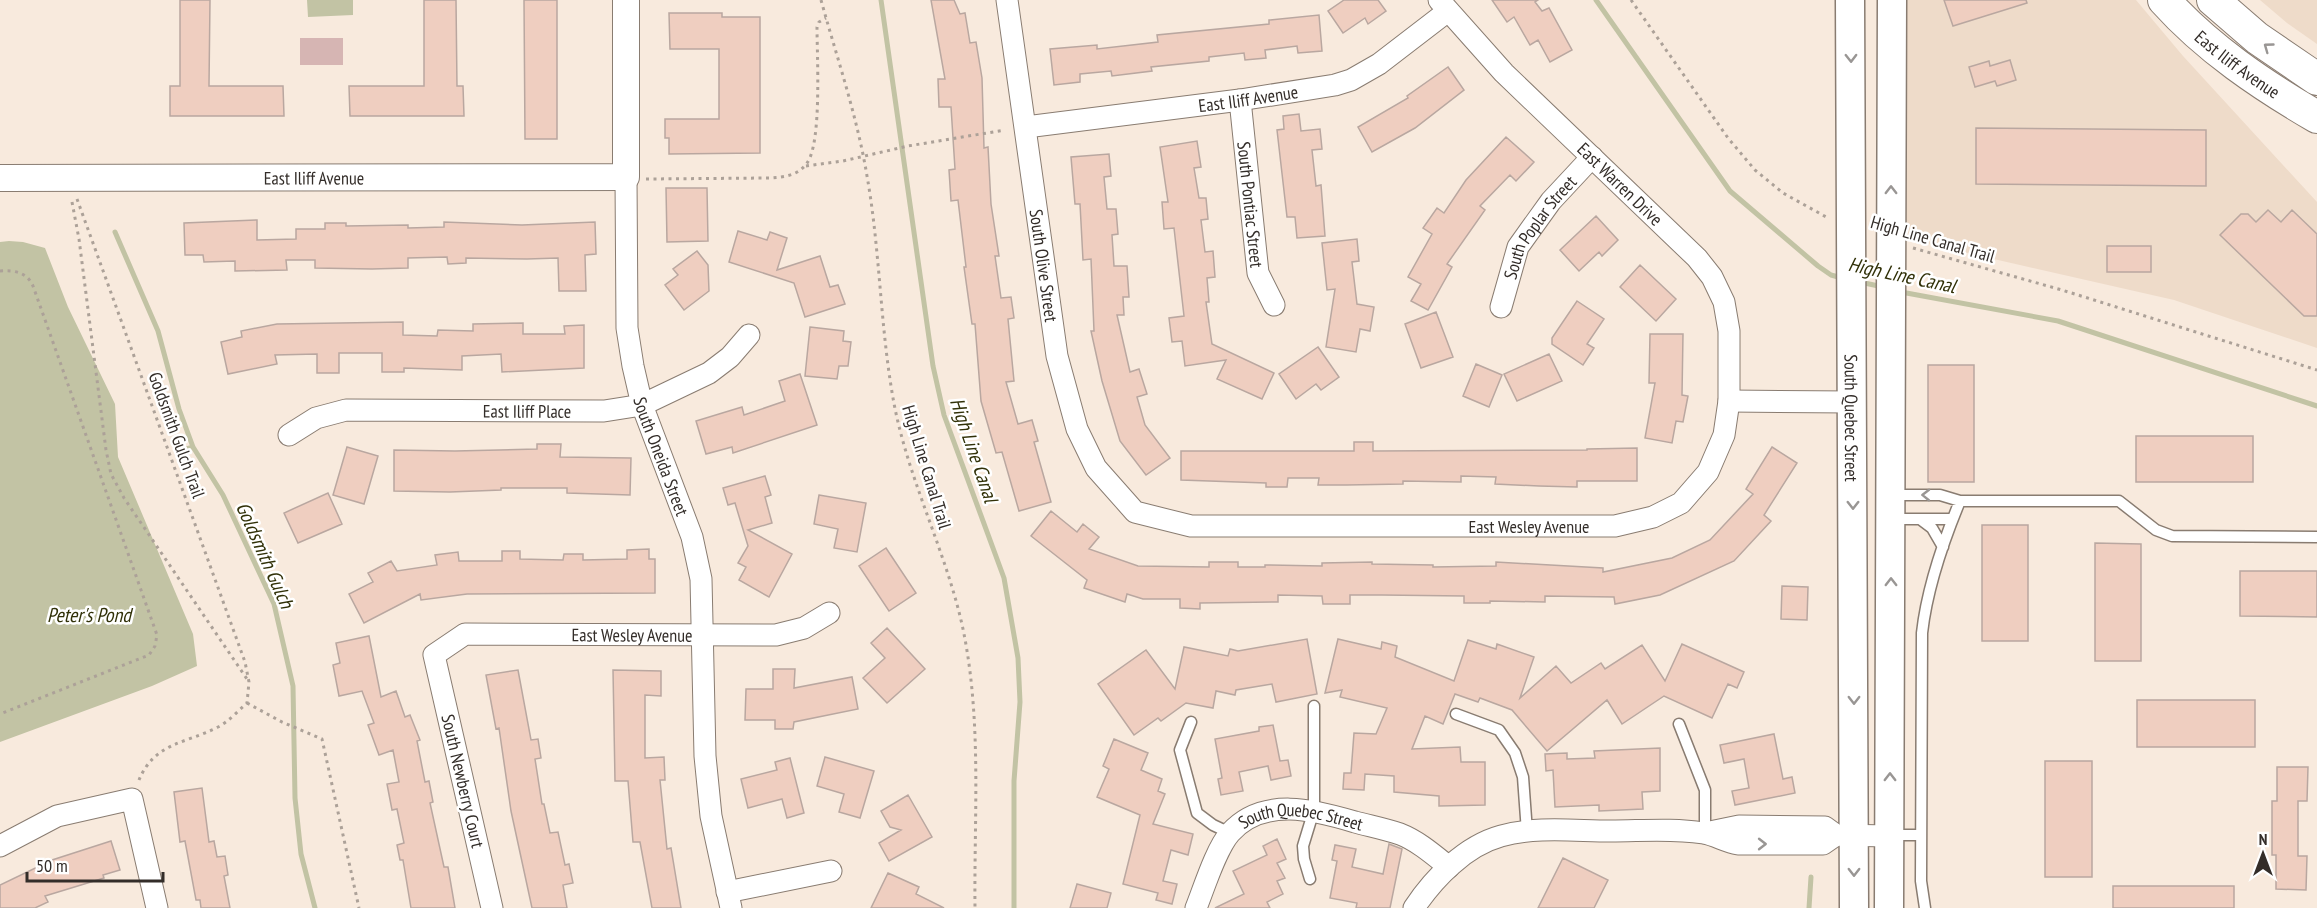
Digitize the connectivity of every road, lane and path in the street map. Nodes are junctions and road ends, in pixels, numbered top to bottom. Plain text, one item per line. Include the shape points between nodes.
1 (626, 0) edge
2 (821, 0) edge
3 (1007, 0) edge
4 (1631, 0) edge
5 (1850, 0) edge
6 (1892, 0) edge
7 (2164, 0) edge
8 (2213, 0) edge
9 (1444, 6) edge
10 (826, 18) junction
11 (2317, 79) edge
12 (1240, 100) junction
13 (2317, 117) edge
14 (1026, 127) junction
15 (863, 155) junction
16 (1592, 158) junction
17 (804, 167) junction
18 (69, 177) junction
19 (0, 178) edge
20 (626, 183) junction
21 (72, 202) dead end
22 (1852, 230) junction
23 (1891, 256) junction
24 (0, 271) edge
25 (1274, 305) dead end
26 (1501, 307) dead end
27 (749, 335) dead end
28 (1891, 347) junction
29 (2317, 370) edge
30 (1729, 401) junction
31 (1852, 402) junction
32 (642, 405) junction
33 (290, 435) dead end
34 (111, 474) junction
35 (101, 477) junction
36 (1960, 501) junction
37 (1892, 507) junction
38 (1135, 512) joint
39 (1920, 519) junction
40 (1952, 519) junction
41 (2317, 537) edge
42 (1943, 547) junction
43 (829, 613) dead end
44 (702, 636) junction
45 (434, 655) joint
46 (249, 682) junction
47 (247, 703) junction
48 (1314, 706) dead end
49 (0, 714) edge
50 (1456, 714) dead end
51 (1191, 722) dead end
52 (1679, 724) dead end
53 (132, 799) junction
54 (1314, 810) junction
55 (1527, 832) junction
56 (1230, 833) junction
57 (1705, 833) junction
58 (1845, 835) junction
59 (1921, 835) junction
60 (1889, 836) junction
61 (0, 846) edge
62 (1449, 867) junction
63 (831, 871) dead end
64 (1310, 879) dead end
65 (729, 900) edge
66 (157, 908) edge
67 (359, 908) edge
68 (492, 908) edge
69 (975, 908) edge
70 (1196, 908) edge
71 (1414, 908) edge
72 (1854, 908) edge
73 (1889, 908) edge
74 (1925, 908) edge

1 - 20 street, South Oneida Street
2 - 10 path, High Line Canal Trail
3 - 14 street, South Olive Street
4 - 22 path, High Line Canal Trail via 1755,170 1783,193
5 -> 22 main road, South Quebec Street
23 -> 6 main road
7 - 13 main road, East Iliff Avenue via 2240,67
11 -> 8 main road, East Iliff Avenue via 2257,38
9 - 12 street, East Iliff Avenue via 1379,64 1351,80
9 - 16 street, East Warren Drive via 1503,73
10 - 15 path, High Line Canal Trail
10 - 17 path via 817,27 814,142
12 - 14 street, East Iliff Avenue
12 - 25 street, South Pontiac Street via 1258,273
14 - 15 path
14 - 38 street, South Olive Street via 1057,356 1065,389 1077,429 1096,468
15 - 17 path
15 - 69 path, High Line Canal Trail via 893,399 911,471 958,609 972,686
16 - 26 street, South Poplar Street via 1551,201 1518,247
16 - 30 street, East Warren Drive via 1713,277 1724,302 1729,331
17 - 20 path via 778,178 646,179
18 - 19 street, East Iliff Avenue
18 - 20 street, East Iliff Avenue
18 - 46 path, Goldsmith Gulch Trail
20 - 32 street, South Oneida Street via 627,327
21 - 34 path
22 - 31 main road, South Quebec Street
23 - 28 main road
23 - 29 path, High Line Canal Trail via 2062,290
24 - 35 path via 17,272 31,280
27 - 32 street, East Iliff Place via 709,374
28 - 31 main road via 1882,371
28 - 37 main road
30 - 31 street
30 - 38 street, East Wesley Avenue via 1724,435 1708,472 1680,503 1653,517 1615,526 1191,526
31 - 37 main road via 1874,436
31 -> 58 main road, South Quebec Street
32 - 33 street, East Iliff Place via 604,411 346,410 316,418
32 - 44 street, South Oneida Street via 692,537 700,579
34 - 35 path
34 - 46 path
35 - 49 path via 156,629 155,646 144,658
36 -> 37 lane via 1940,495
36 - 40 lane
36 - 41 lane via 2119,501 2156,530 2172,536
37 - 39 lane
60 -> 37 main road
39 - 40 lane
39 - 42 lane via 1932,528
40 - 42 lane
42 - 59 lane via 1922,633
43 - 44 street, East Wesley Avenue via 804,628 776,635
44 - 45 street, East Wesley Avenue via 465,634
44 - 65 street, South Oneida Street via 711,816
45 - 68 street, South Newberry Court
46 - 47 path, Goldsmith Gulch Trail
47 - 53 path via 220,726 179,741 150,759
47 - 67 path via 322,739
48 - 54 lane
50 - 55 lane via 1499,730 1515,753 1522,777
51 - 56 lane via 1180,750 1197,813
52 - 57 lane via 1705,790
53 - 61 street via 57,816
53 - 66 street
54 - 56 street, South Quebec Street via 1276,809 1245,821
54 - 62 street, South Quebec Street via 1401,834
54 - 64 lane via 1303,846
55 - 57 street
55 - 62 street via 1500,836 1471,849
56 - 70 street, South Quebec Street
57 - 58 street via 1739,826 1825,827
58 - 60 street
58 -> 72 main road, South Quebec Street
59 - 60 lane
59 - 74 lane
60 - 73 main road
62 - 71 street
63 - 65 street

